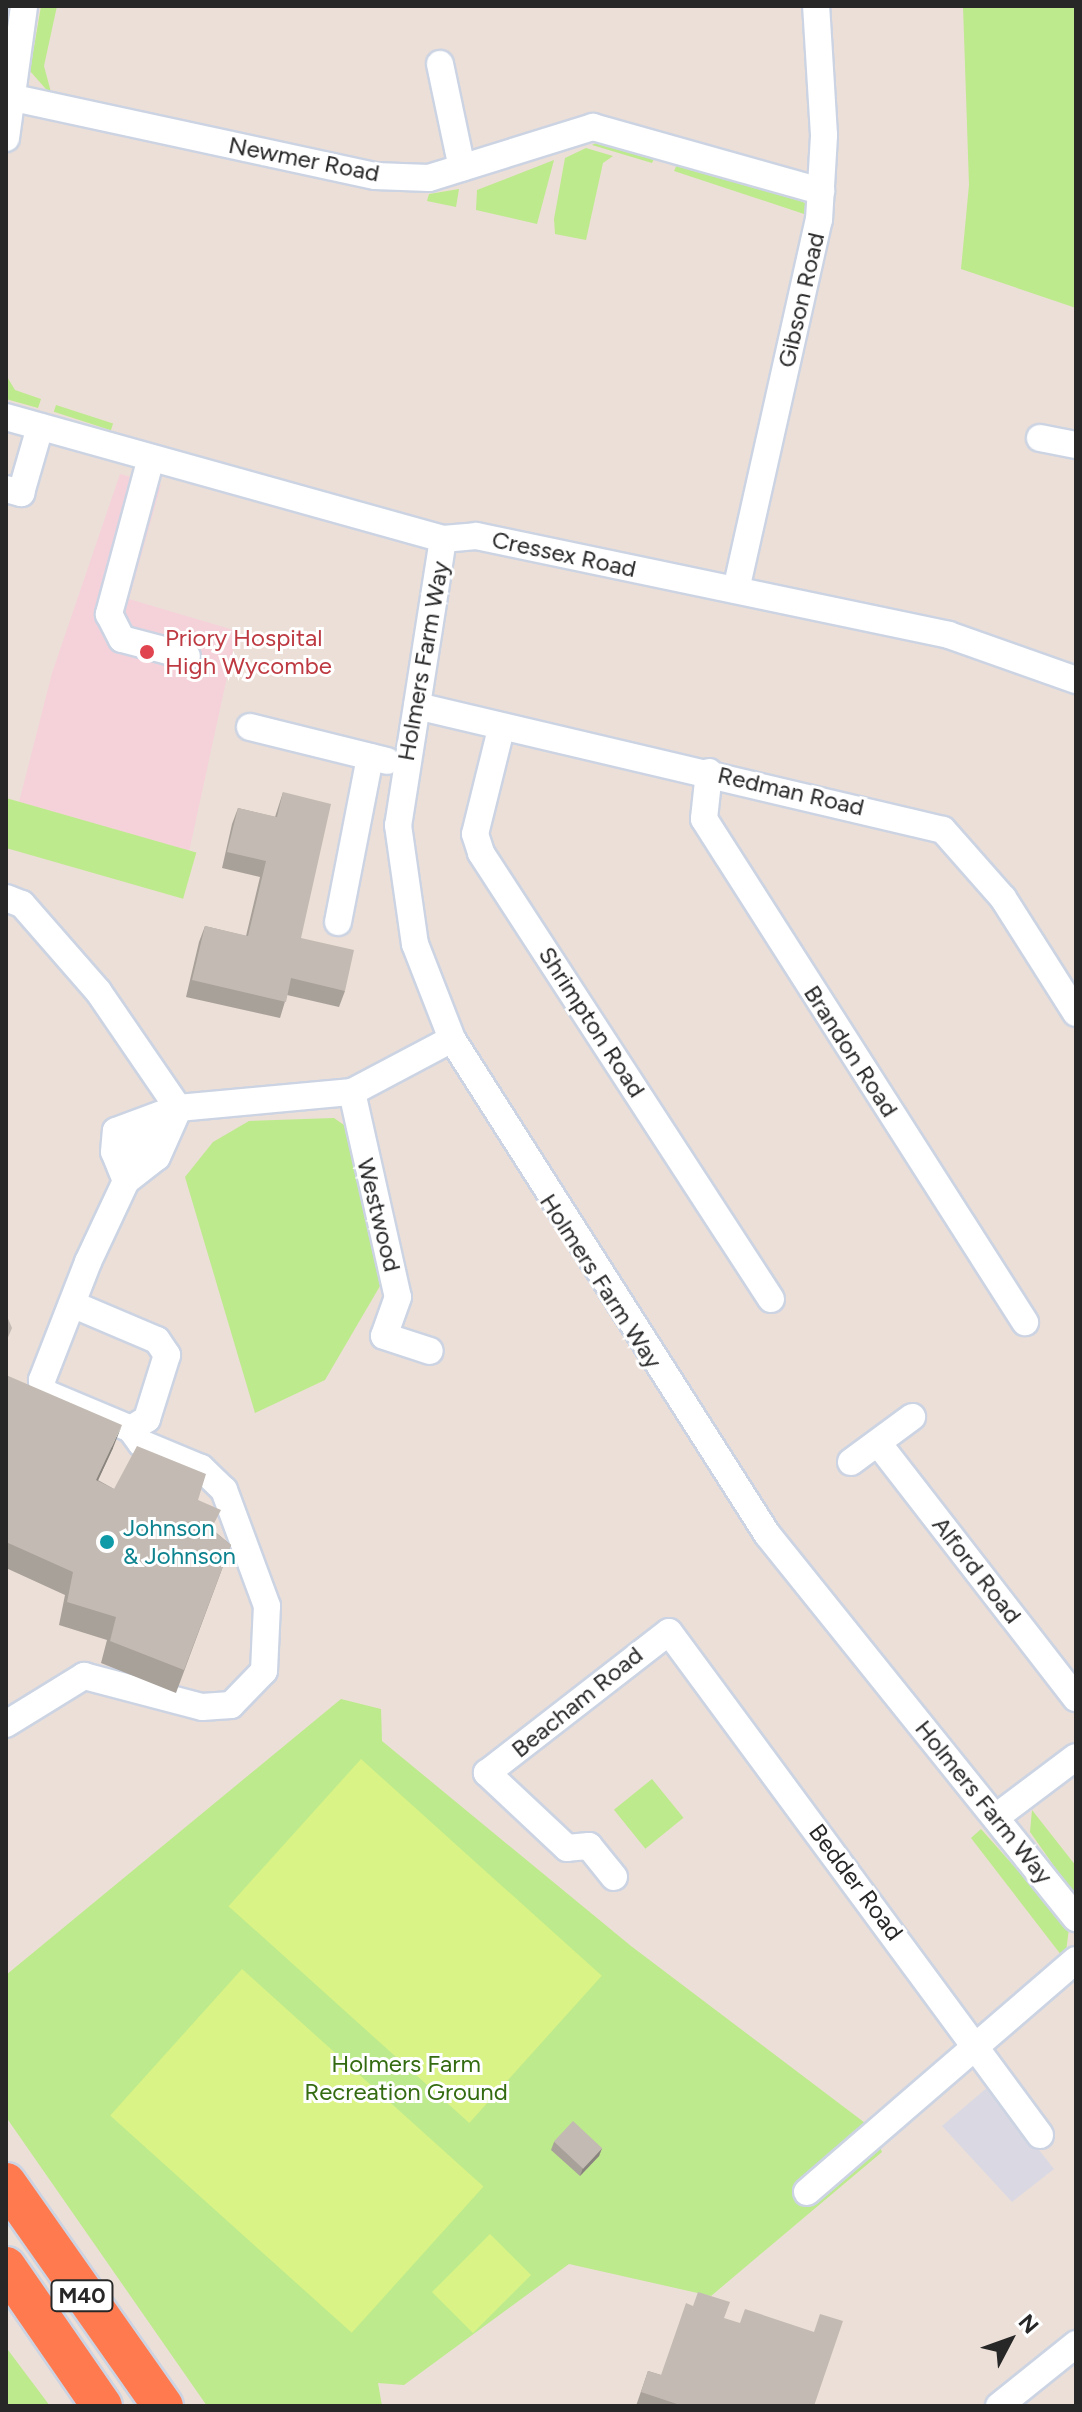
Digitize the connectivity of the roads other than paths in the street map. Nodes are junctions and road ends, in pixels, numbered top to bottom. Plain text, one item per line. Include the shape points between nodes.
1 (24, 6) edge
2 (816, 6) edge
3 (440, 64) dead end
4 (14, 98) junction
5 (6, 138) edge
6 (462, 168) junction
7 (821, 191) junction
8 (6, 417) edge
9 (40, 427) junction
10 (1040, 438) dead end
11 (1076, 445) edge
12 (151, 458) junction
13 (6, 489) edge
14 (443, 539) junction
15 (736, 590) junction
16 (187, 656) dead end
17 (1076, 680) edge
18 (417, 706) junction
19 (250, 727) dead end
20 (501, 729) junction
21 (370, 757) junction
22 (405, 765) junction
23 (709, 772) junction
24 (6, 898) edge
25 (338, 922) dead end
26 (1076, 1013) edge
27 (452, 1039) junction
28 (352, 1092) junction
29 (178, 1108) junction
30 (126, 1181) junction
31 (771, 1299) dead end
32 (72, 1304) junction
33 (1025, 1322) dead end
34 (430, 1351) dead end
35 (912, 1417) dead end
36 (131, 1429) junction
37 (878, 1443) junction
38 (851, 1462) dead end
39 (669, 1632) joint
40 (1076, 1698) edge
41 (6, 1724) edge
42 (1076, 1757) edge
43 (996, 1817) junction
44 (614, 1877) dead end
45 (1076, 1918) edge
46 (1076, 1960) edge
47 (979, 2047) junction
48 (1040, 2135) dead end
49 (6, 2183) edge
50 (807, 2192) dead end
51 (6, 2267) edge
52 (1076, 2344) edge
53 (102, 2406) edge
54 (163, 2406) edge
55 (999, 2406) edge

1 - 4 street
2 - 7 street, Gibson Road
3 - 6 street
4 - 5 street
4 - 6 street, Newmer Road via 375,176 429,178
6 - 7 street, Newmer Road via 593,127
7 - 15 street, Gibson Road
8 - 9 street, Cressex Road
9 - 12 street, Cressex Road
9 - 13 street via 21,493
10 - 11 street
12 - 14 street, Cressex Road
12 - 16 street via 109,614 122,639
14 - 15 street, Cressex Road via 476,536
14 - 18 street, Holmers Farm Way
15 - 17 street, Cressex Road via 992,646
18 - 20 street, Redman Road
18 - 22 street, Holmers Farm Way
19 - 21 street
20 - 23 street, Redman Road
20 - 31 street, Shrimpton Road via 475,834 481,853
21 - 22 street
21 - 25 street
22 - 27 street, Holmers Farm Way via 398,825 415,944
23 - 26 street, Redman Road via 943,830 1003,898
23 - 33 street, Brandon Road via 704,819
24 - 29 street via 22,904 98,991
27 - 28 street
27 - 43 street, Holmers Farm Way via 767,1534
28 - 29 street
28 - 34 street, Westwood via 398,1297 384,1336
29 - 30 street via 157,1157
29 - 30 street via 116,1131 114,1152
30 - 32 street
32 - 36 street via 43,1392
32 - 36 street via 157,1340 167,1355 147,1419
35 - 37 street
36 - 41 street via 141,1443 201,1468 224,1490 267,1606 264,1671 231,1705 202,1707 84,1676
37 - 38 street
37 - 40 street, Alford Road
39 - 44 street, Beacham Road via 478,1780 567,1848 589,1846
39 - 47 street, Bedder Road
42 - 43 street
43 - 45 street, Holmers Farm Way
46 - 47 street
47 - 48 street, Bedder Road
47 - 50 street
49 - 54 highway, M40
51 - 53 highway, M40
52 - 55 street

